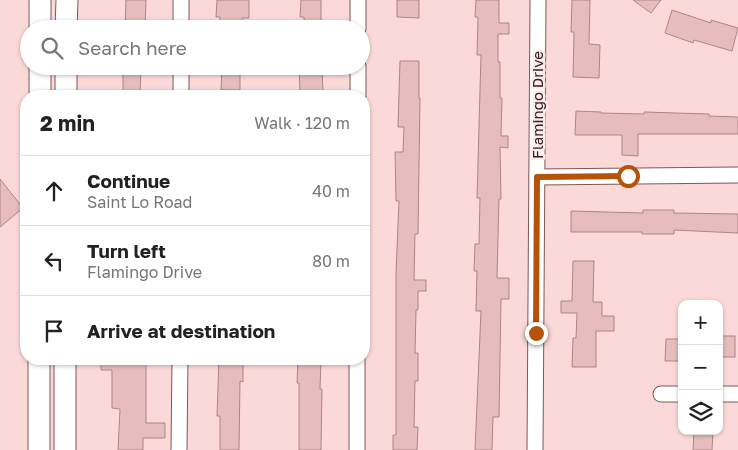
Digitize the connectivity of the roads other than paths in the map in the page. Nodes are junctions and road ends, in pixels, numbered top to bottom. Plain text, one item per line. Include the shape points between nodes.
1 (40, 0) edge
2 (67, 0) edge
3 (182, 0) edge
4 (358, 0) edge
5 (538, 0) edge
6 (40, 20) edge
7 (66, 20) edge
8 (181, 20) edge
9 (358, 20) edge
10 (40, 75) edge
11 (66, 75) edge
12 (181, 75) edge
13 (358, 75) edge
14 (40, 90) edge
15 (66, 90) edge
16 (181, 90) edge
17 (358, 90) edge
18 (738, 175) edge
19 (537, 177) junction
20 (39, 365) edge
21 (65, 365) edge
22 (180, 365) edge
23 (357, 365) edge
24 (661, 394) dead end
25 (678, 394) edge
26 (723, 394) edge
27 (738, 394) edge
28 (39, 450) edge
29 (65, 450) edge
30 (179, 450) edge
31 (357, 450) edge
32 (535, 450) edge

1 - 6 street
2 - 7 street
3 - 8 street
4 - 9 street
5 - 19 street, Flamingo Drive
10 - 14 street
11 - 15 street
12 - 16 street
13 - 17 street
18 - 19 street
19 - 32 street, Flamingo Drive
20 - 28 street
21 - 29 street
22 - 30 street
23 - 31 street
24 - 25 street
26 - 27 street

